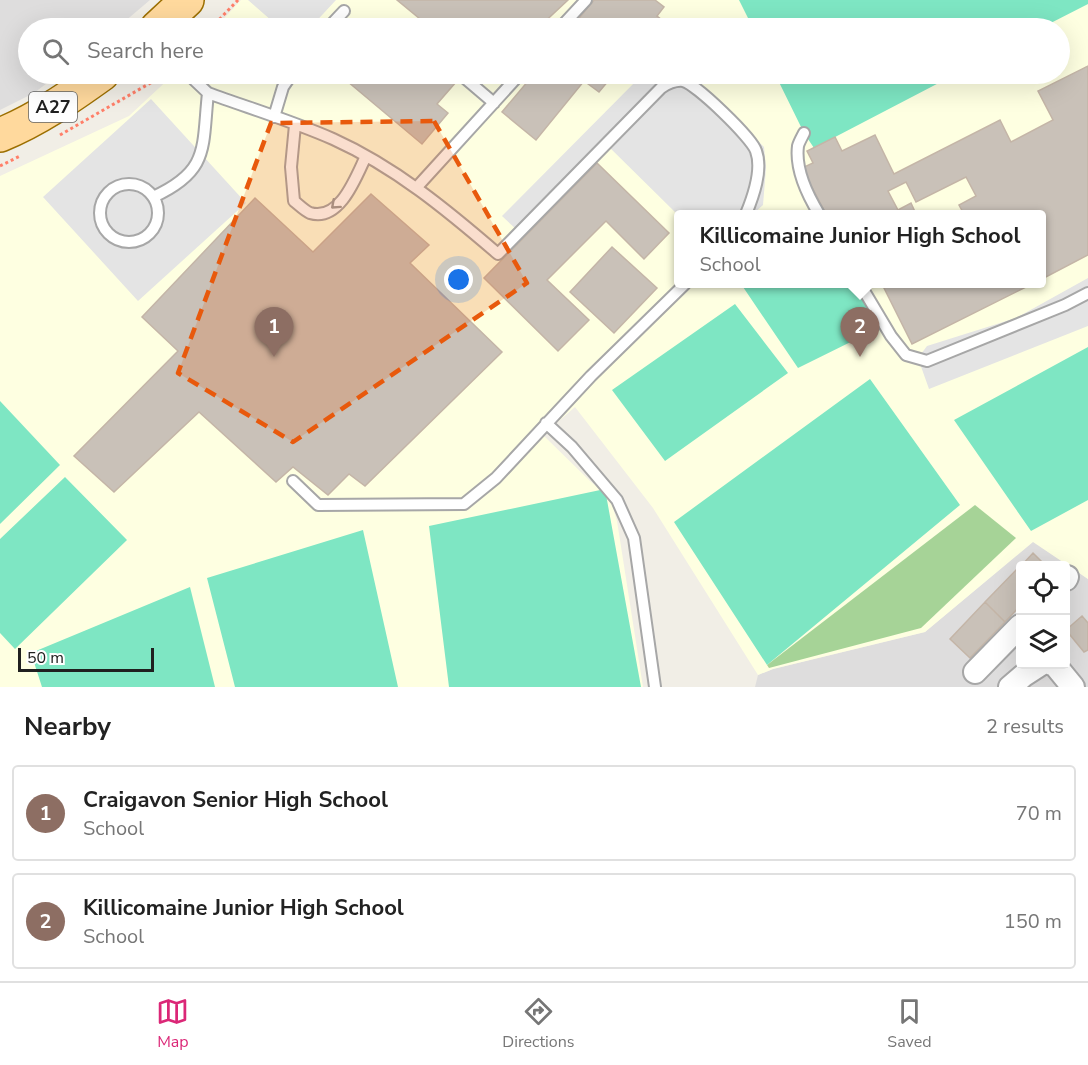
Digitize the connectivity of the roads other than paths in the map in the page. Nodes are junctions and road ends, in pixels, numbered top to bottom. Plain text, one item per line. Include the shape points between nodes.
1 (187, 0) edge
2 (585, 0) edge
3 (344, 10) dead end
4 (168, 18) edge
5 (337, 18) edge
6 (569, 18) edge
7 (88, 84) edge
8 (199, 84) edge
9 (285, 84) edge
10 (471, 84) edge
11 (511, 84) edge
12 (668, 84) edge
13 (689, 84) edge
14 (208, 93) junction
15 (494, 104) junction
16 (274, 117) junction
17 (295, 125) junction
18 (804, 133) dead end
19 (10, 145) edge
20 (366, 156) junction
21 (417, 187) junction
22 (153, 197) junction
23 (747, 210) edge
24 (816, 210) edge
25 (682, 288) edge
26 (862, 288) edge
27 (1088, 293) edge
28 (546, 423) junction
29 (292, 481) dead end
30 (1016, 630) edge
31 (999, 649) junction
32 (1059, 669) edge
33 (975, 672) dead end
34 (1025, 675) edge
35 (655, 687) edge
36 (1073, 687) edge

1 - 4 main road
2 - 6 lane
3 - 5 lane
7 - 19 main road, A27 via 15,129
8 - 14 lane
9 - 16 lane
10 - 15 lane
11 - 15 lane
12 - 21 lane via 498,254
13 - 23 lane via 717,107 757,151 759,165
14 - 16 lane
14 - 22 lane via 199,161 174,187
15 - 21 lane
16 - 17 lane
17 - 20 lane
20 -> 17 lane via 339,204 326,213 309,213 294,201 291,167
18 - 24 lane via 798,146 801,173
20 - 21 lane
22 - 22 lane via 138,185 128,183 110,190 103,197 99,216 107,234 134,242 150,233 158,215
25 - 28 lane
26 - 27 lane via 906,355 927,361
28 - 29 lane via 496,478 464,504 318,505
28 - 35 lane via 617,500 634,538
30 - 31 street
31 - 33 street
31 - 34 street
32 - 36 street

